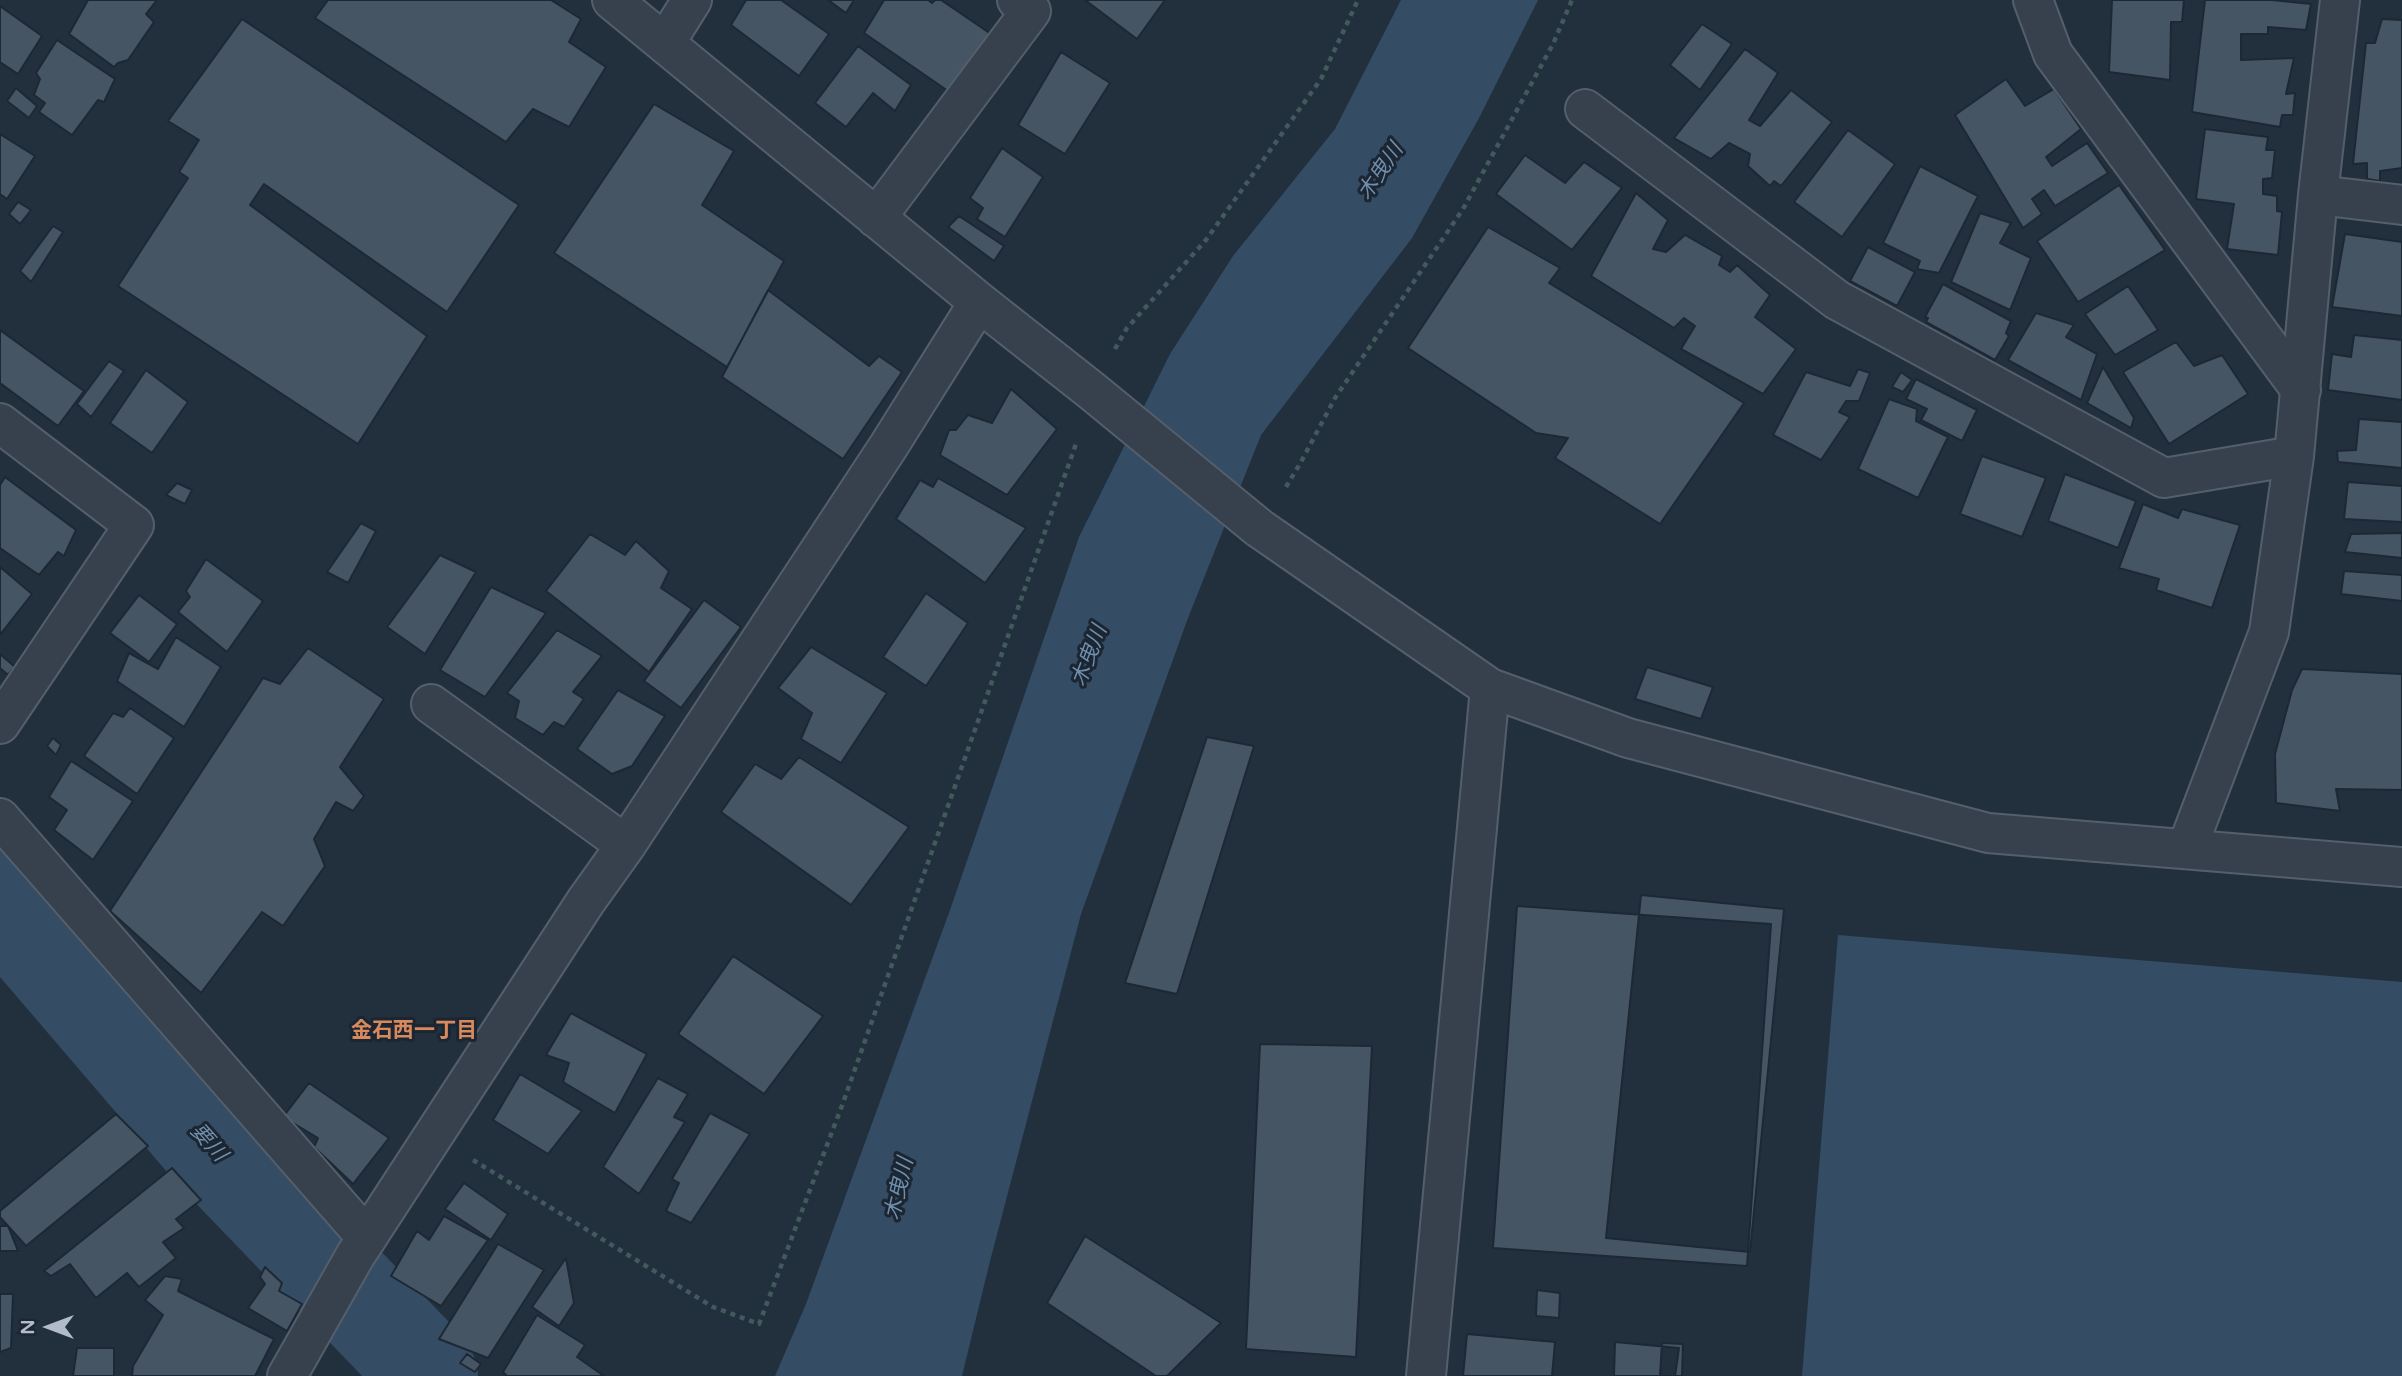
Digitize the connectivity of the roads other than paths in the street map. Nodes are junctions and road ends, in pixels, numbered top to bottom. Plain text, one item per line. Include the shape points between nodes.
1 (612, 0) edge
2 (692, 0) edge
3 (1017, 0) edge
4 (2033, 0) edge
5 (2340, 0) edge
6 (664, 43) junction
7 (1585, 109) dead end
8 (2318, 195) junction
9 (2402, 205) edge
10 (876, 218) junction
11 (979, 302) junction
12 (2301, 390) junction
13 (0, 423) edge
14 (2294, 456) junction
15 (1490, 688) junction
16 (431, 704) dead end
17 (0, 724) edge
18 (0, 818) edge
19 (626, 845) junction
20 (2187, 848) junction
21 (2402, 867) edge
22 (361, 1247) junction
23 (287, 1376) edge
24 (1426, 1376) edge

1 - 6 street
2 - 6 street
3 - 10 street via 1031,11
4 - 12 street via 2053,54
5 - 8 street
6 - 10 street
7 - 14 street via 1837,300 2164,478
8 - 9 street
8 - 12 street
10 - 11 street
11 - 15 street via 1258,528
11 - 19 street
12 - 14 street
13 - 17 street via 134,525
14 - 20 street via 2269,632
15 - 20 street via 1629,738 1988,833
15 - 24 street
16 - 19 street
18 - 22 street
19 - 22 street
20 - 21 street
22 - 23 street

